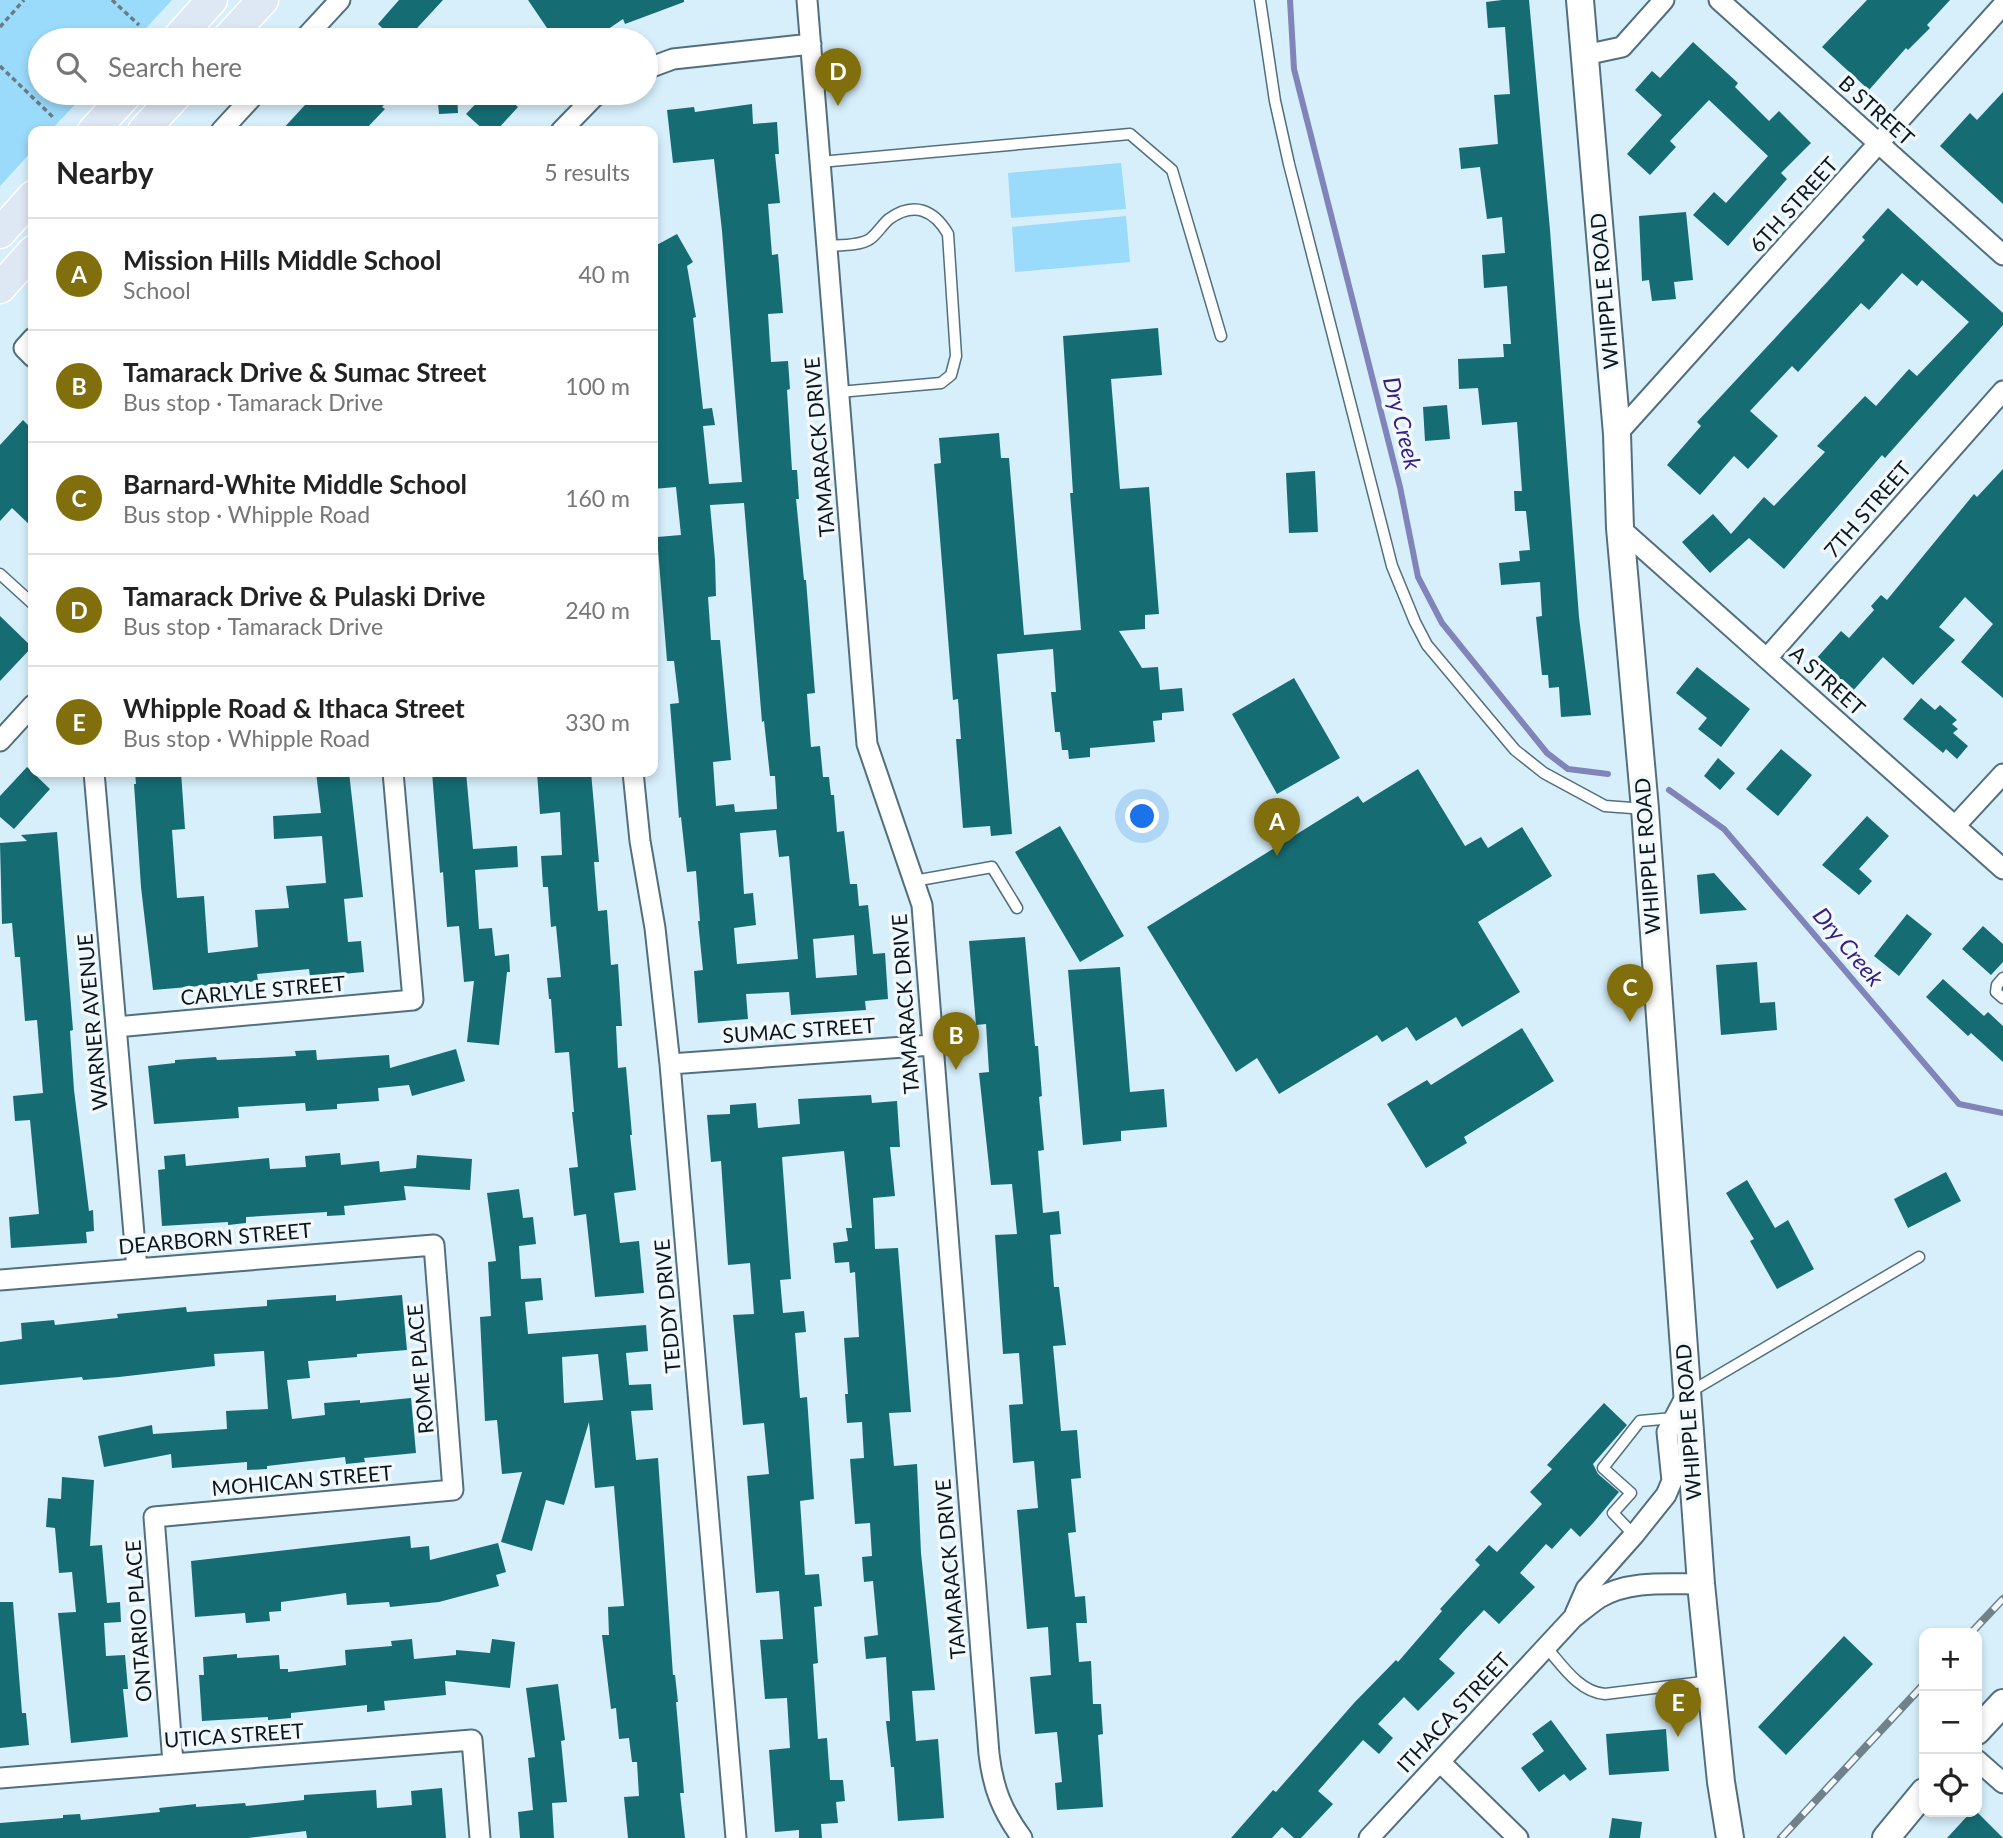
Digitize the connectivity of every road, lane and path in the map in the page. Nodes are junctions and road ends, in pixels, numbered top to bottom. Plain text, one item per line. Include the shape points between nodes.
1 (24, 0) edge
2 (112, 0) edge
3 (212, 0) edge
4 (263, 0) edge
5 (340, 0) edge
6 (807, 0) edge
7 (1260, 0) edge
8 (1580, 0) edge
9 (1664, 0) edge
10 (1719, 0) edge
11 (2003, 5) edge
12 (139, 25) dead end
13 (0, 27) edge
14 (187, 28) edge
15 (237, 28) edge
16 (314, 28) edge
17 (811, 44) junction
18 (1585, 55) junction
19 (658, 65) edge
20 (0, 66) edge
21 (28, 93) edge
22 (40, 105) edge
23 (117, 105) edge
24 (167, 105) edge
25 (245, 105) edge
26 (587, 105) edge
27 (55, 119) dead end
28 (98, 126) edge
29 (148, 126) edge
30 (226, 126) edge
31 (566, 126) edge
32 (1879, 144) junction
33 (820, 162) junction
34 (28, 202) edge
35 (0, 233) edge
36 (827, 246) junction
37 (2003, 256) edge
38 (28, 257) edge
39 (0, 288) edge
40 (1221, 336) dead end
41 (2003, 391) edge
42 (839, 392) junction
43 (1617, 434) junction
44 (1620, 528) junction
45 (0, 574) edge
46 (28, 599) edge
47 (1767, 658) junction
48 (28, 710) edge
49 (0, 741) edge
50 (2003, 774) edge
51 (94, 777) edge
52 (393, 777) edge
53 (634, 777) edge
54 (1645, 809) junction
55 (1955, 826) junction
56 (2003, 869) edge
57 (914, 881) junction
58 (1017, 908) dead end
59 (2003, 978) edge
60 (2003, 998) edge
61 (116, 1027) junction
62 (932, 1045) junction
63 (670, 1064) junction
64 (434, 1245) joint
65 (1919, 1257) dead end
66 (137, 1269) junction
67 (0, 1280) edge
68 (1687, 1394) junction
69 (1674, 1418) junction
70 (453, 1490) joint
71 (154, 1517) joint
72 (1634, 1535) junction
73 (1701, 1584) junction
74 (1573, 1618) junction
75 (1546, 1647) junction
76 (1712, 1681) junction
77 (2003, 1703) edge
78 (1982, 1726) edge
79 (1440, 1762) junction
80 (173, 1763) junction
81 (1982, 1764) edge
82 (0, 1778) edge
83 (2003, 1783) edge
84 (1919, 1798) edge
85 (480, 1838) edge
86 (736, 1838) edge
87 (1022, 1838) edge
88 (1369, 1838) edge
89 (1518, 1838) edge
90 (1730, 1838) edge
91 (1886, 1838) edge

1 - 13 path
2 - 12 path
3 - 14 main road
4 - 15 main road
5 - 16 street
6 - 17 street, TAMARACK DRIVE
7 - 54 lane via 1289,164 1392,566 1415,622 1427,645 1515,750 1545,774 1605,806
8 - 18 main road, WHIPPLE ROAD
9 - 18 street via 1622,47
10 - 32 street, B STREET
11 - 32 street, 6TH STREET
17 - 19 street via 673,59
17 - 33 street, TAMARACK DRIVE
18 - 43 main road, WHIPPLE ROAD
20 - 21 path
22 - 27 path
23 - 28 main road
24 - 29 main road
25 - 30 street
26 - 31 street
32 - 37 street, B STREET
32 - 43 street, 6TH STREET
33 - 36 street, TAMARACK DRIVE
33 - 40 lane via 1130,134 1172,170
34 - 35 main road
36 - 42 street, TAMARACK DRIVE
36 - 42 lane via 868,241 888,220 918,210 939,219 948,234 956,356 951,375 941,383
38 - 39 main road
41 - 47 street, 7TH STREET
42 - 57 street, TAMARACK DRIVE via 867,744
43 - 44 main road, WHIPPLE ROAD
44 - 47 street, A STREET
44 - 54 main road, WHIPPLE ROAD
45 - 46 lane
47 - 55 street, A STREET
48 - 49 street
50 - 55 street
51 - 61 street, WARNER AVENUE
52 - 61 street, CARLYLE STREET via 413,1000
53 - 63 street, TEDDY DRIVE
54 - 68 main road, WHIPPLE ROAD
55 - 56 street, A STREET
57 - 58 lane via 992,867
57 - 62 street, TAMARACK DRIVE via 922,905
59 - 60 lane via 1996,992
61 - 66 street, WARNER AVENUE
62 - 63 street, SUMAC STREET
62 - 87 street, TAMARACK DRIVE via 992,1782
63 - 86 street, TEDDY DRIVE
64 - 66 street, DEARBORN STREET
64 - 70 street, ROME PLACE
65 - 68 lane
66 - 67 street, DEARBORN STREET
68 - 69 street, ITHACA STREET
68 - 73 main road, WHIPPLE ROAD
69 - 72 street, ITHACA STREET via 1667,1432 1672,1481
69 - 72 lane via 1640,1421 1603,1468 1631,1493 1613,1513
70 - 71 street, MOHICAN STREET
71 - 80 street, ONTARIO PLACE
72 - 74 street, ITHACA STREET via 1586,1589
73 - 74 street, ITHACA STREET via 1622,1588
73 - 76 main road, WHIPPLE ROAD
74 - 75 street, ITHACA STREET
75 - 76 lane via 1586,1690 1595,1693
75 - 79 street, ITHACA STREET
76 - 90 main road, WHIPPLE ROAD
77 - 78 main road
79 - 88 street, ITHACA STREET
79 - 89 street
80 - 82 street, UTICA STREET
80 - 85 street, UTICA STREET via 472,1740
81 - 83 street
84 - 91 main road

